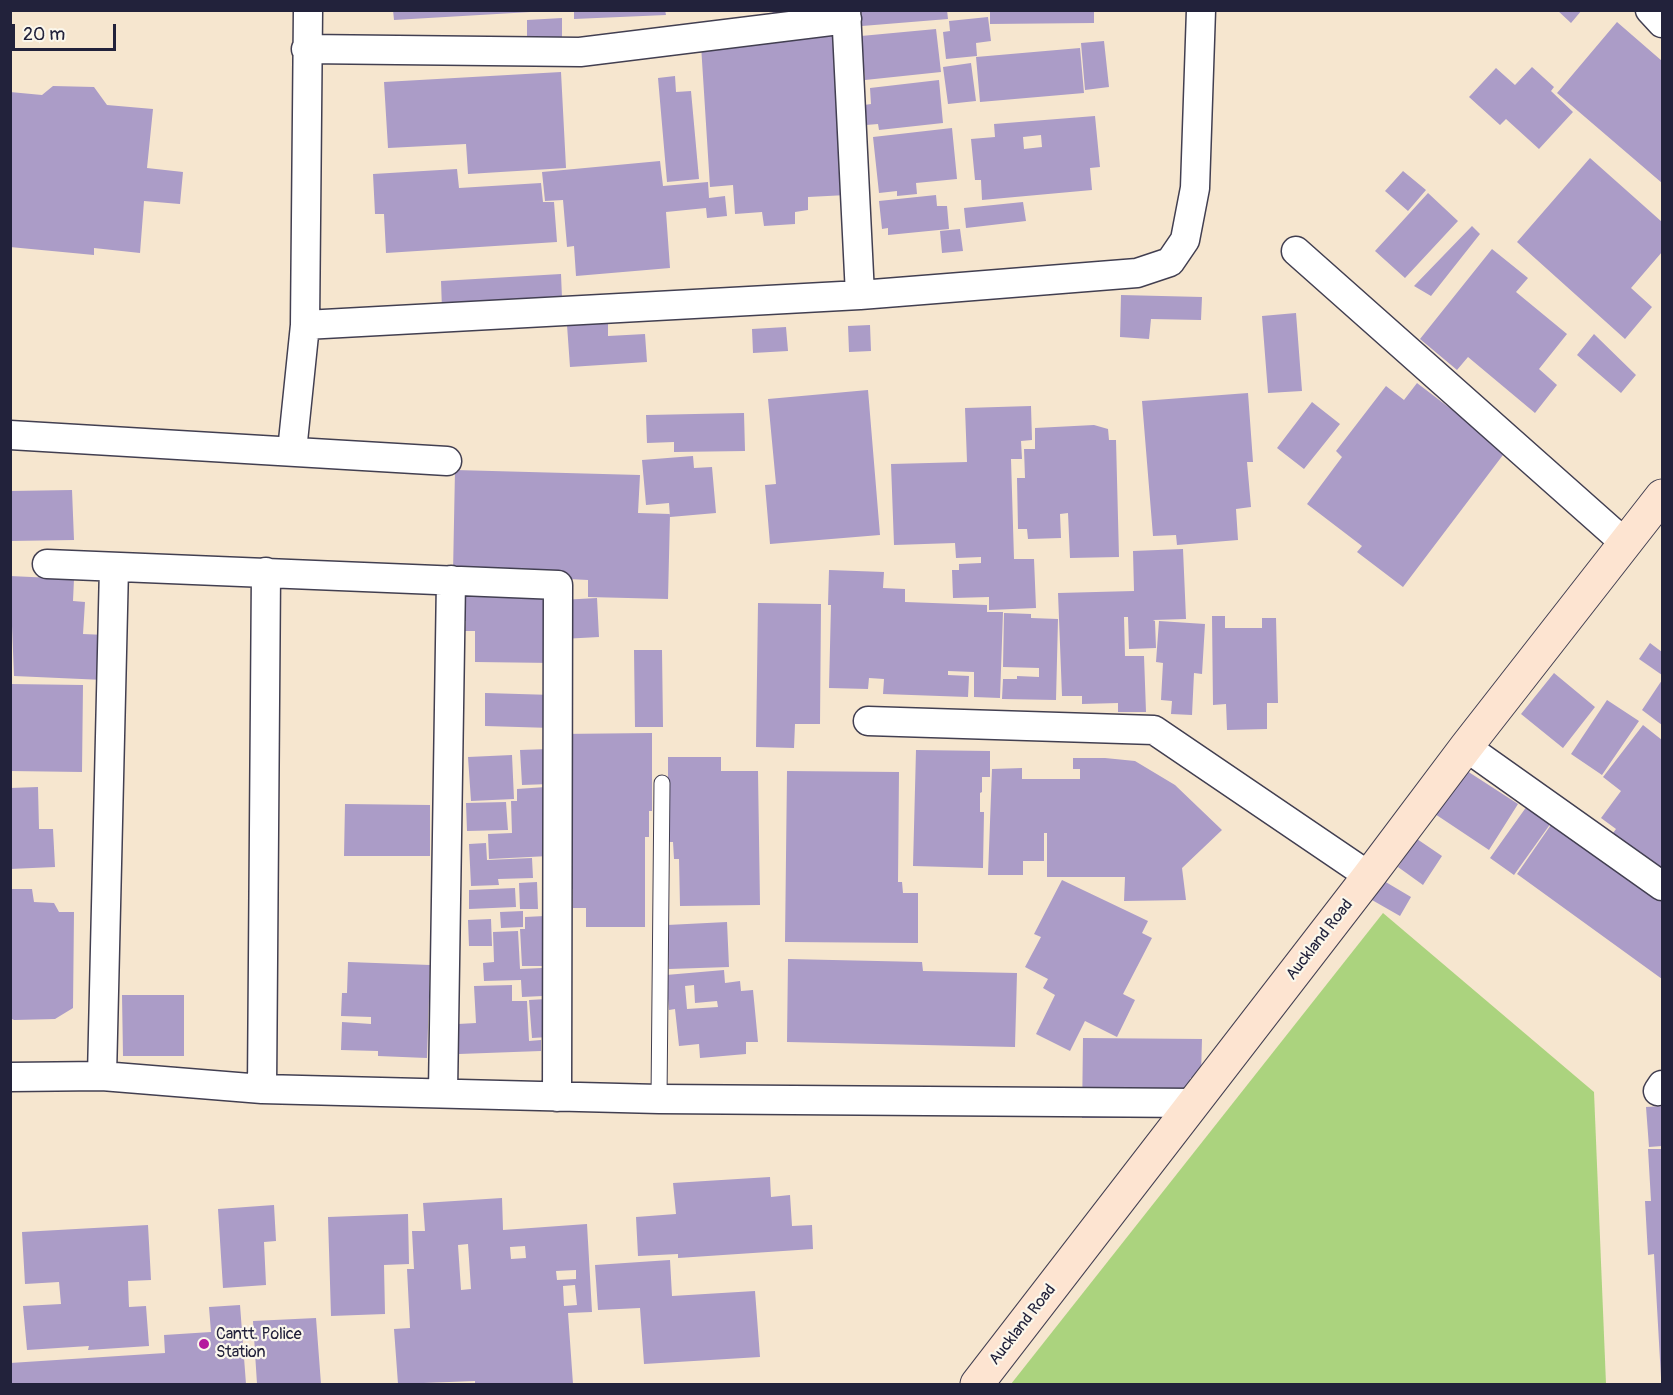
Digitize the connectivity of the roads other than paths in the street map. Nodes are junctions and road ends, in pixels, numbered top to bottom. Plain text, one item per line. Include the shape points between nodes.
1 (308, 10) edge
2 (1201, 10) edge
3 (1650, 10) edge
4 (846, 15) edge
5 (1662, 22) edge
6 (306, 49) junction
7 (1296, 251) dead end
8 (860, 295) junction
9 (305, 325) junction
10 (10, 435) edge
11 (292, 451) junction
12 (447, 461) dead end
13 (1662, 496) edge
14 (1626, 544) junction
15 (47, 564) dead end
16 (114, 567) junction
17 (266, 572) junction
18 (451, 580) junction
19 (868, 721) dead end
20 (1466, 747) junction
21 (663, 783) dead end
22 (1369, 876) junction
23 (1662, 886) edge
24 (102, 1076) junction
25 (10, 1077) edge
26 (262, 1089) junction
27 (443, 1092) junction
28 (557, 1097) junction
29 (659, 1099) junction
30 (1194, 1103) junction
31 (977, 1384) edge

1 - 6 street
2 - 8 street via 1195,188 1185,240 1170,262 1137,273
3 - 5 street
4 - 6 street via 580,52
4 - 8 street
6 - 9 street
7 - 14 street
8 - 9 street
9 - 11 street
10 - 11 street
11 - 12 street
13 - 14 street, Auckland Road
14 - 20 street, Auckland Road
15 - 16 street
16 - 17 street
16 - 24 street
17 - 18 street
17 - 26 street
18 - 27 street
18 - 28 street via 558,585
19 - 22 street via 1154,730
20 - 22 street, Auckland Road
20 - 23 street
21 - 29 lane
22 - 30 street, Auckland Road
24 - 25 street
24 - 26 street
26 - 27 street
27 - 28 street
28 - 29 street
29 - 30 street
30 - 31 street, Auckland Road

